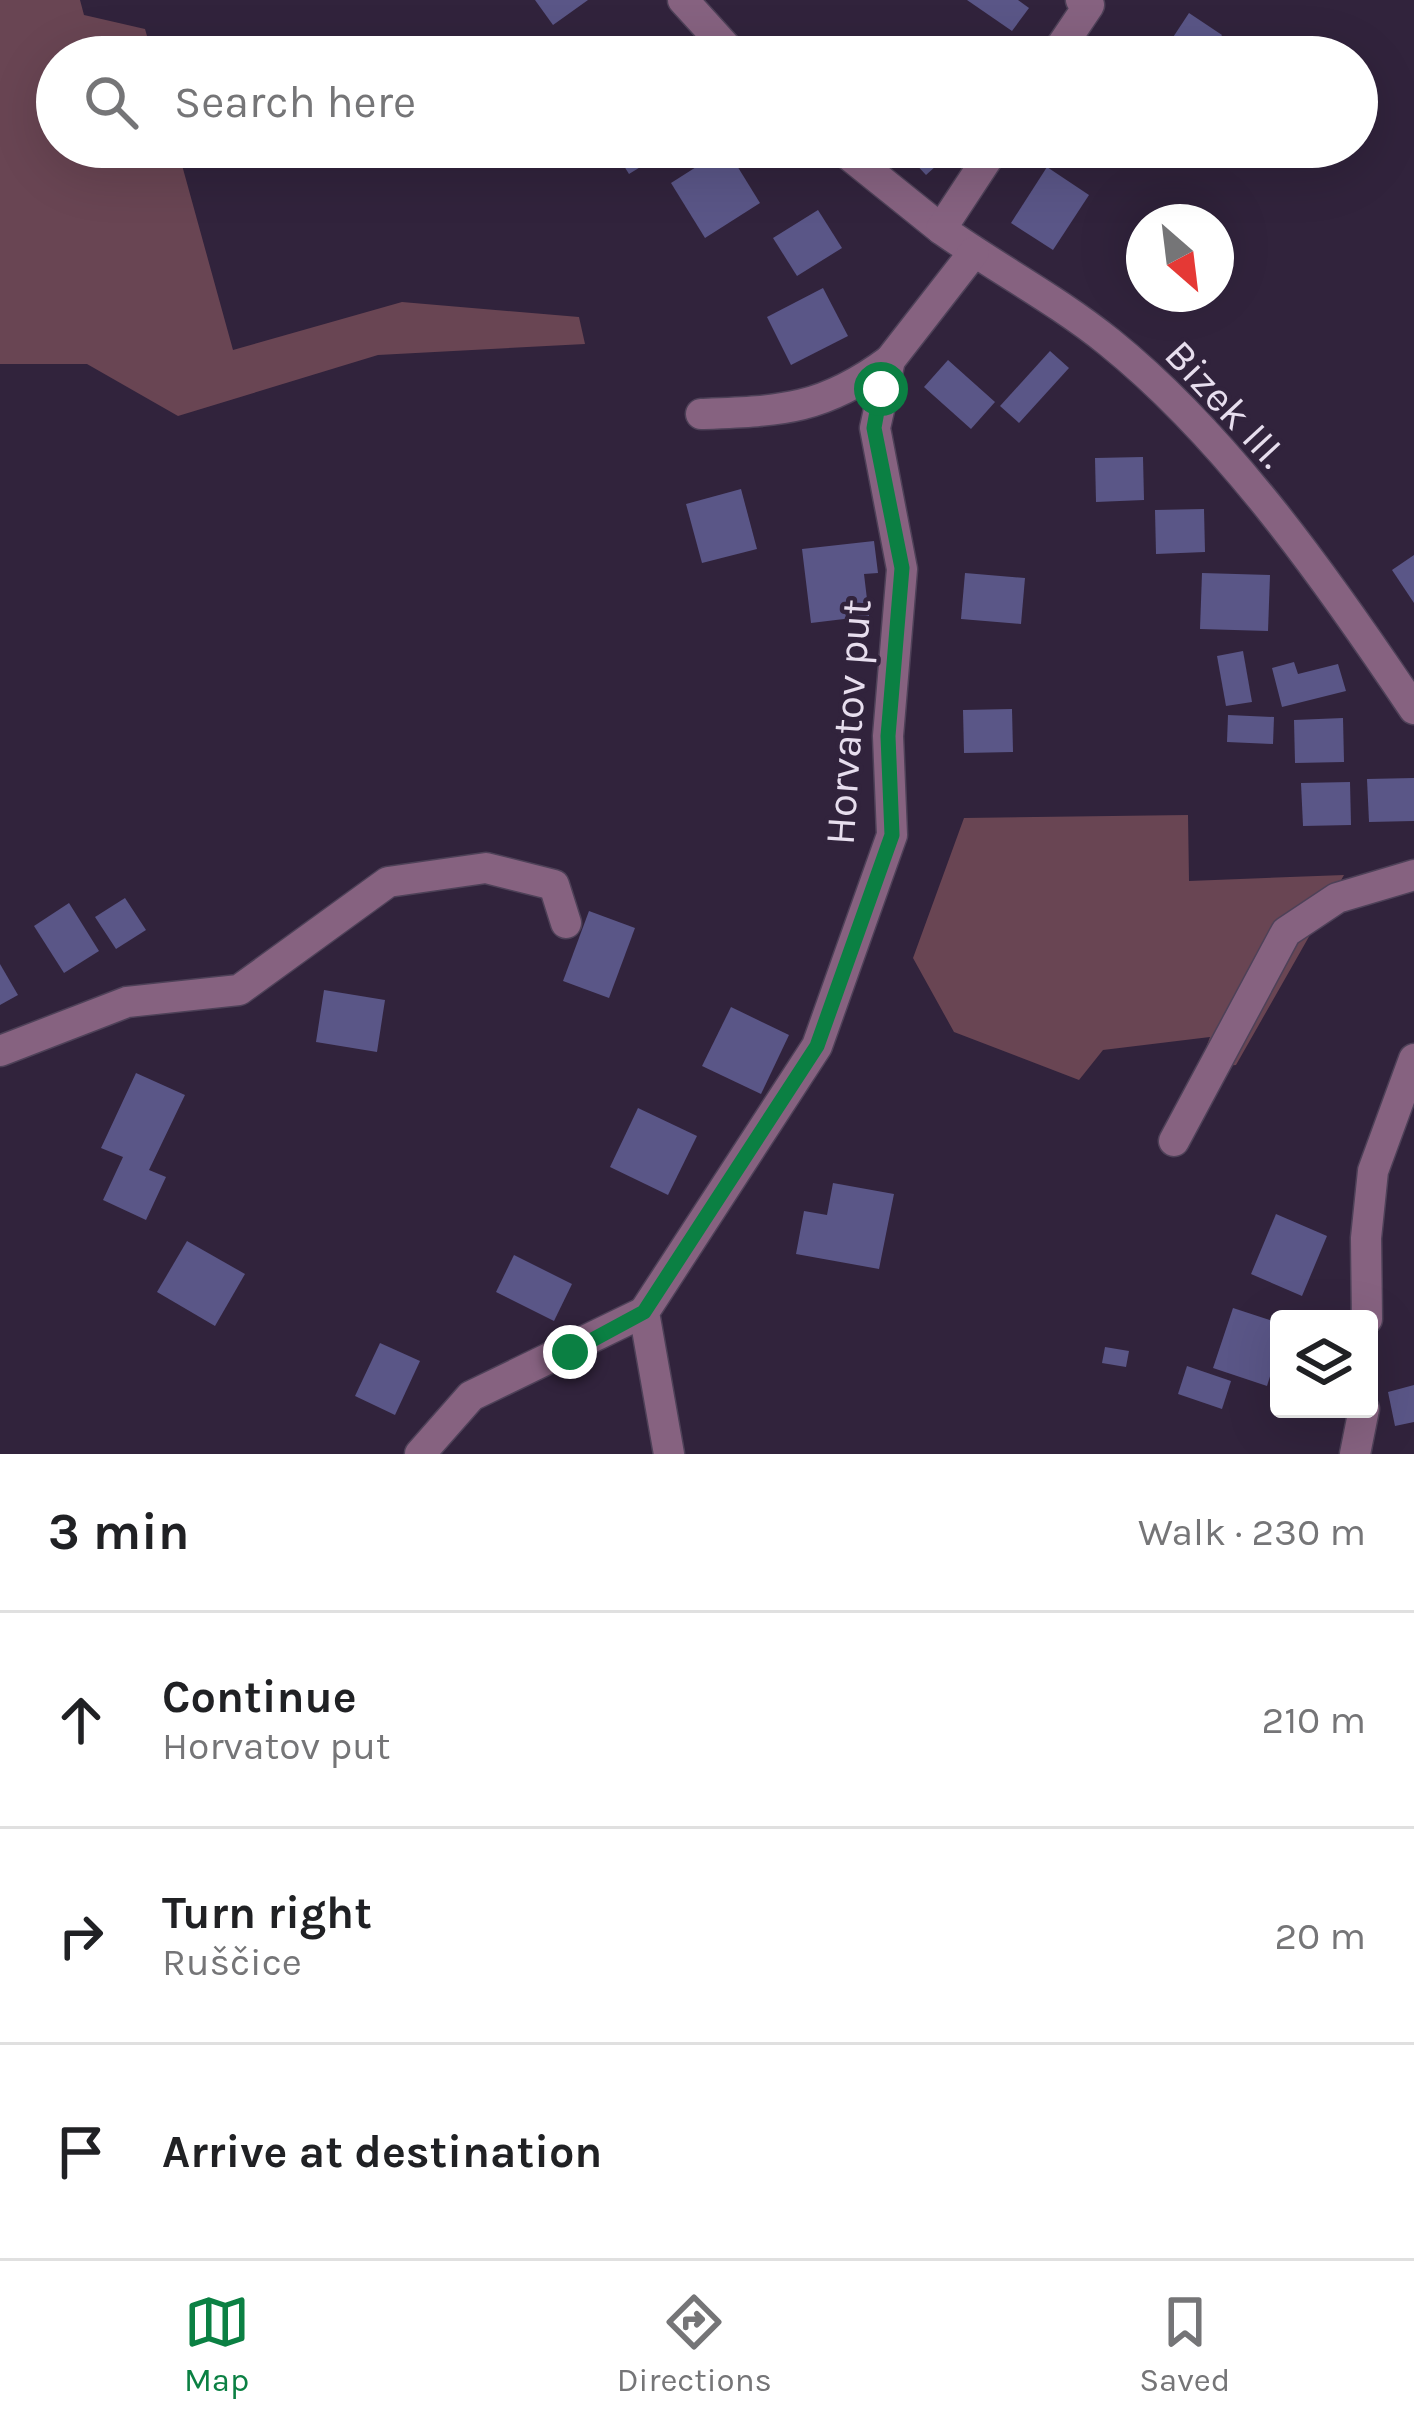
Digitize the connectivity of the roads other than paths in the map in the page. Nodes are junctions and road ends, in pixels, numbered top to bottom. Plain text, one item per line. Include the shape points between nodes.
1 (683, 0) edge
2 (1081, 0) edge
3 (716, 36) edge
4 (1068, 36) edge
5 (864, 168) edge
6 (981, 168) edge
7 (941, 229) junction
8 (974, 252) junction
9 (890, 361) junction
10 (701, 415) dead end
11 (1414, 709) edge
12 (1414, 875) edge
13 (566, 923) dead end
14 (0, 1051) edge
15 (1414, 1059) edge
16 (1174, 1141) dead end
17 (1367, 1310) edge
18 (644, 1312) junction
19 (1362, 1418) edge
20 (420, 1454) edge
21 (669, 1454) edge
22 (1355, 1454) edge

1 - 3 street
2 - 4 street via 1089,5
5 - 7 street, Bizek III.
6 - 7 street
7 - 8 street, Bizek III.
8 - 9 street, Horvatov put
8 - 11 street, Bizek III. via 1106,340 1178,403 1318,573
9 - 10 street via 850,390 795,411
9 - 18 street, Horvatov put via 874,428 902,568 888,736 892,835 817,1046
12 - 16 street via 1337,898 1286,932
13 - 14 street via 554,885 486,868 388,882 239,990 127,1002
15 - 17 street via 1373,1171
18 - 20 street via 471,1396
18 - 21 street
19 - 22 street

